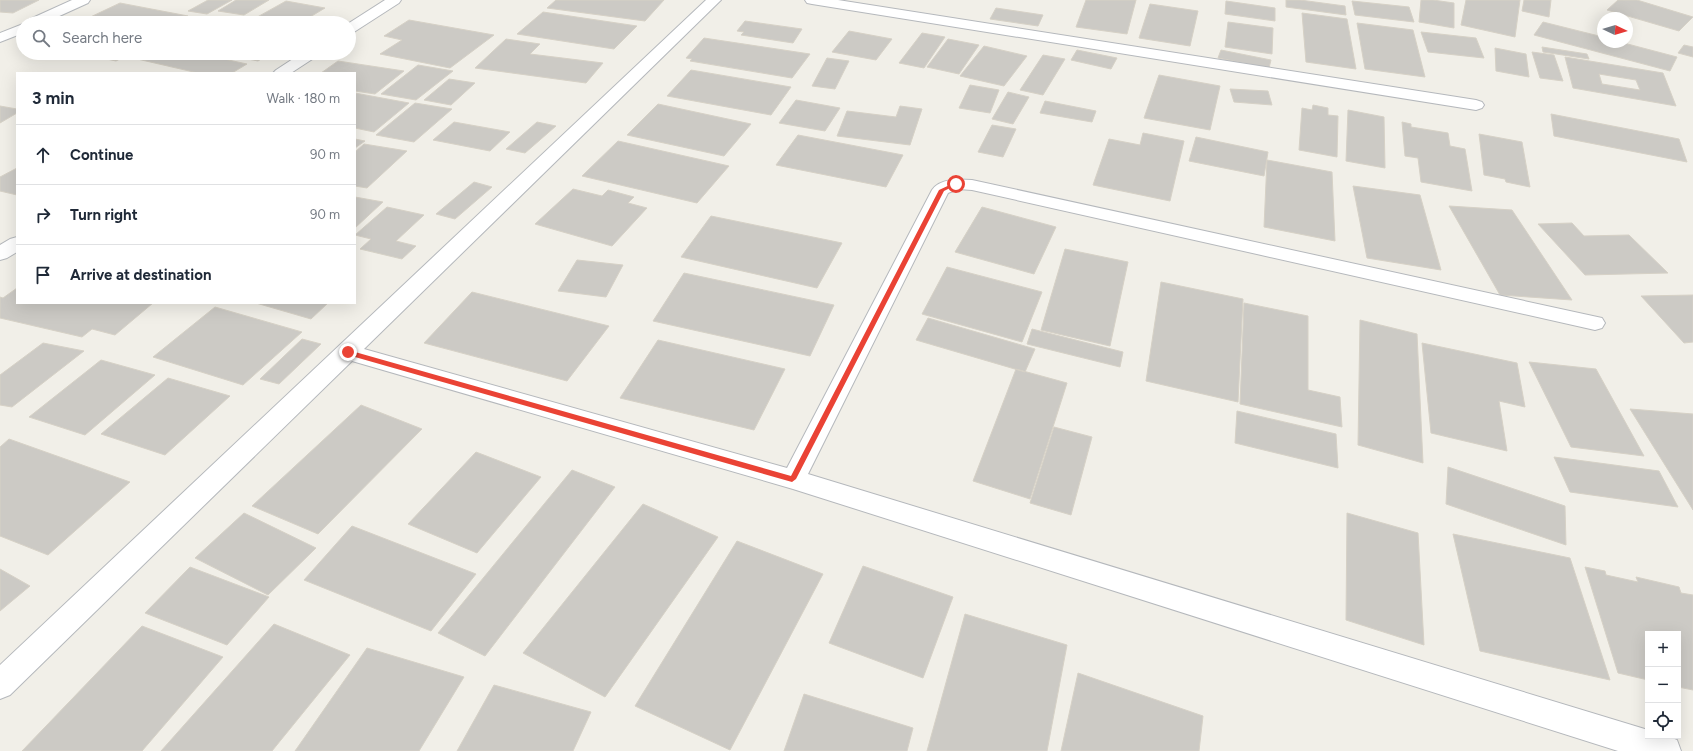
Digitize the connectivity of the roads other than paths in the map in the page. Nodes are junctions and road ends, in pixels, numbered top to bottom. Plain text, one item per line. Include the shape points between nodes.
1 (83, 0) edge
2 (394, 0) edge
3 (714, 0) edge
4 (812, 0) edge
5 (48, 16) edge
6 (356, 24) edge
7 (16, 31) edge
8 (0, 38) edge
9 (301, 60) edge
10 (283, 72) edge
11 (1476, 105) dead end
12 (16, 244) edge
13 (0, 254) edge
14 (1595, 323) dead end
15 (348, 352) junction
16 (792, 479) junction
17 (0, 685) edge
18 (1666, 751) edge

1 - 5 street
2 - 6 street
3 - 15 street
4 - 11 street
7 - 8 street
9 - 10 street
12 - 13 street
14 - 16 street via 987,188 956,184 941,190
15 - 16 street
15 - 17 street
16 - 18 street

